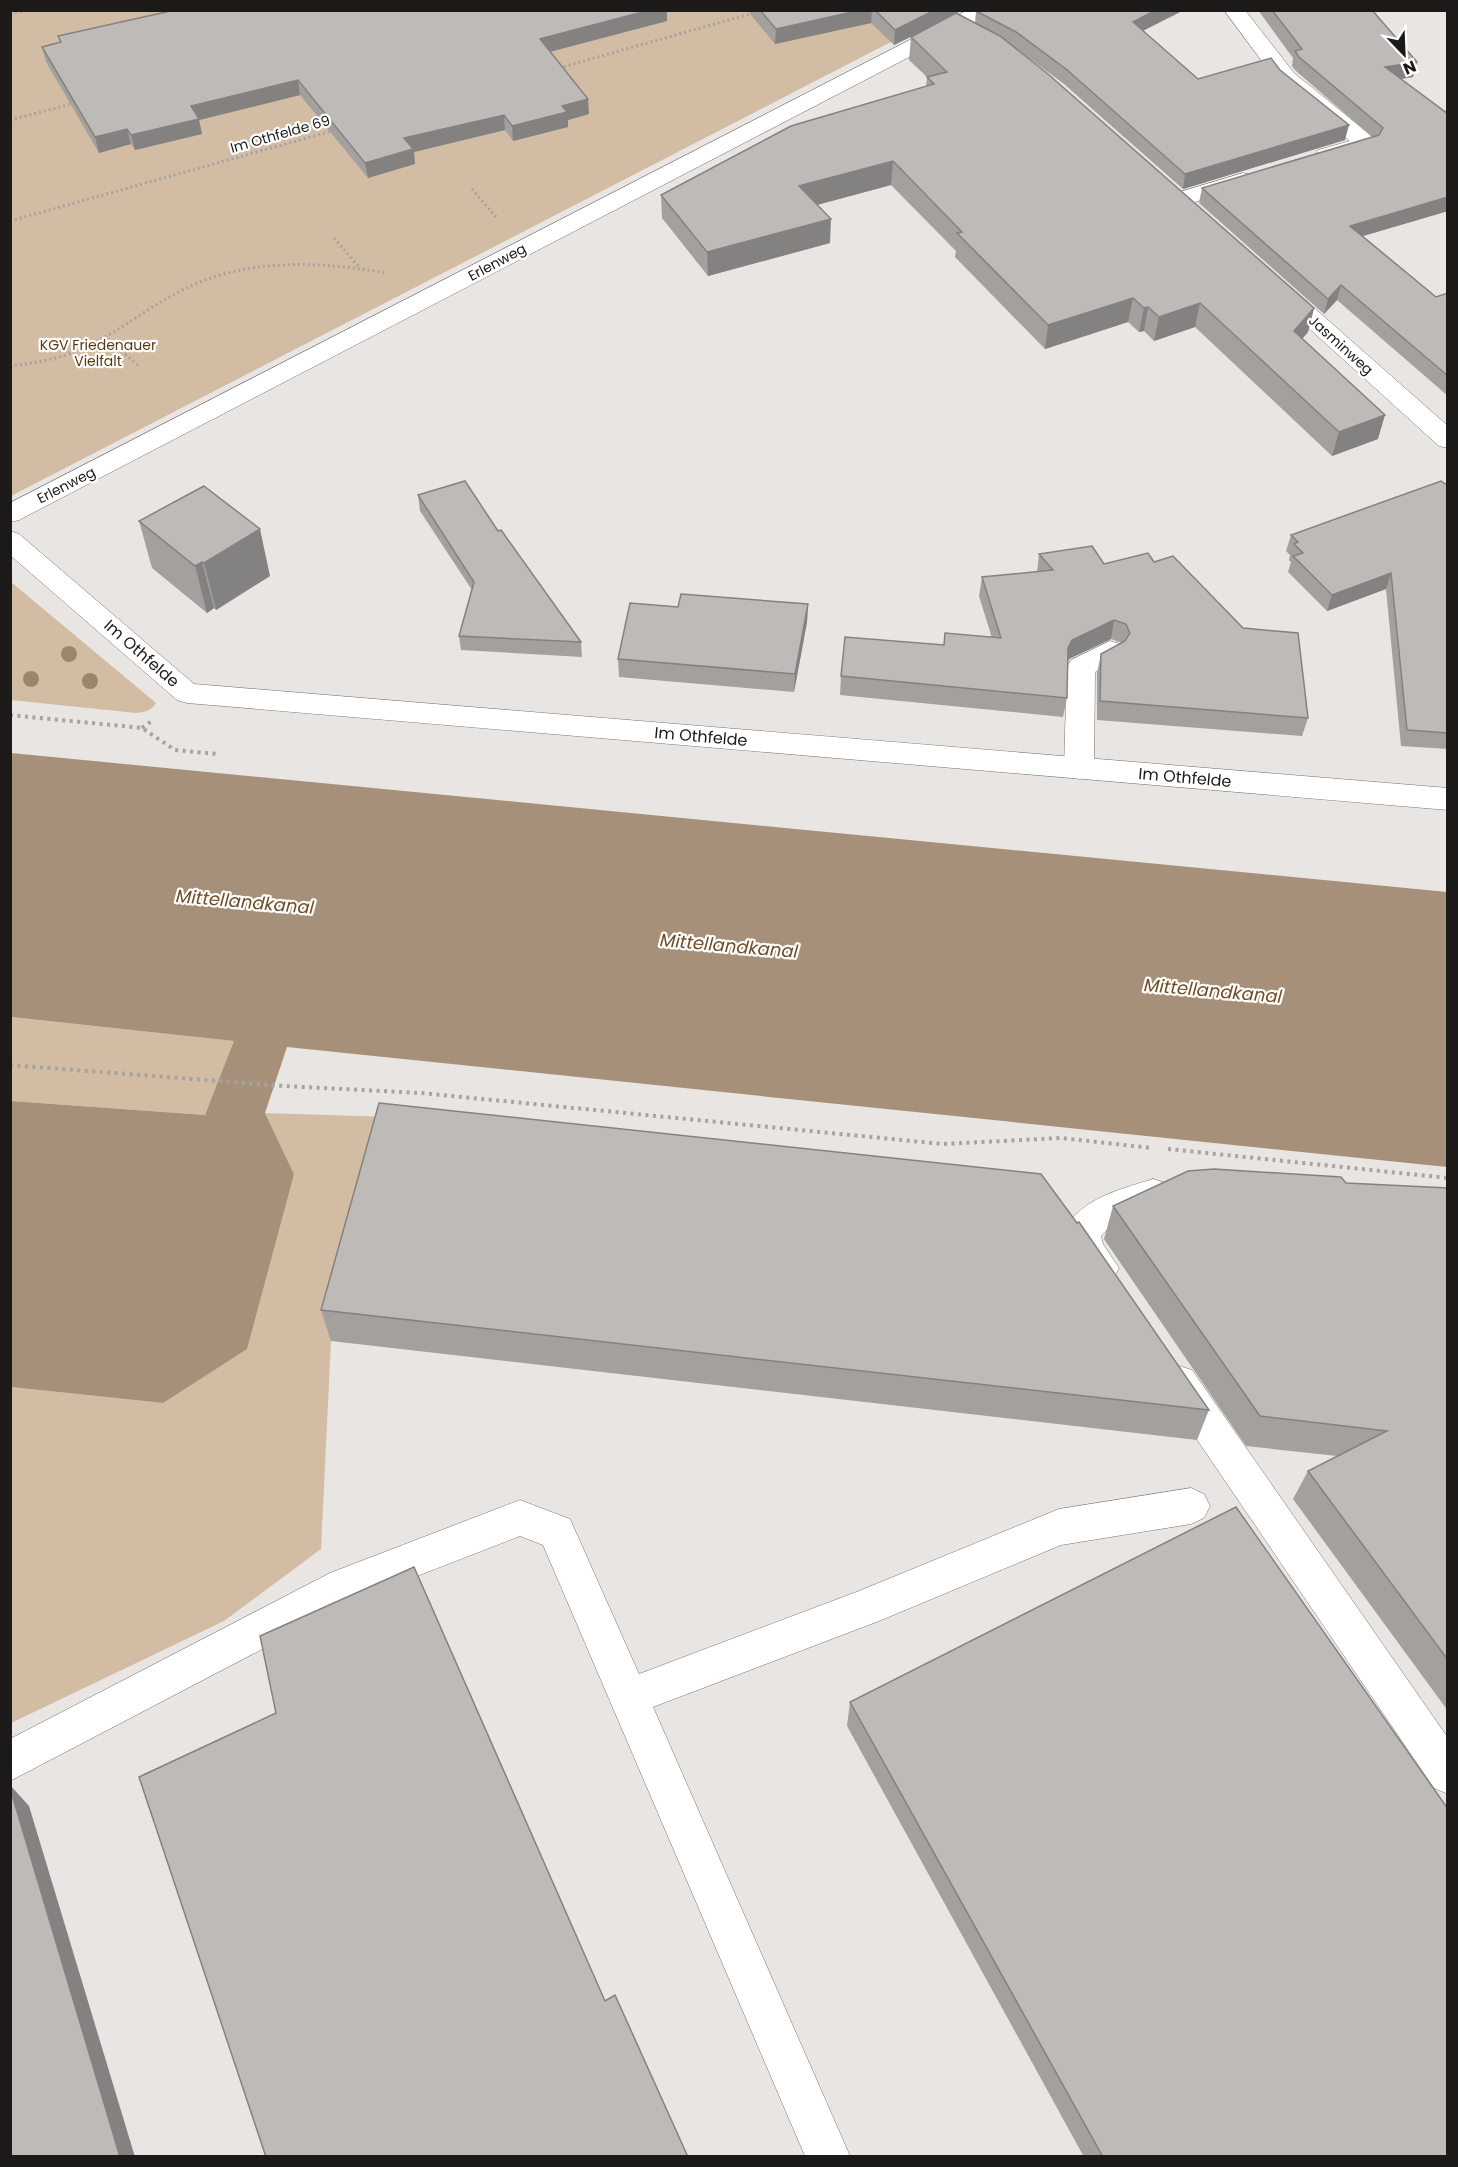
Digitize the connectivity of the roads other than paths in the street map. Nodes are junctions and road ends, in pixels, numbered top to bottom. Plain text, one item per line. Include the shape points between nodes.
1 (985, 10) edge
2 (1234, 10) edge
3 (1311, 159) edge
4 (1267, 173) edge
5 (1196, 215) edge
6 (1265, 277) edge
7 (1448, 440) edge
8 (10, 514) edge
9 (10, 540) edge
10 (1110, 651) edge
11 (1079, 768) junction
12 (1448, 799) edge
13 (1183, 1188) edge
14 (1121, 1298) edge
15 (1161, 1356) edge
16 (1191, 1506) dead end
17 (629, 1697) junction
18 (10, 1761) edge
19 (1448, 1774) edge
20 (828, 2157) edge

1 - 8 street, Erlenweg via 966,31 437,294
2 - 3 street via 1286,78 1366,142
4 - 5 street via 1171,193
6 - 7 street, Jasminweg
9 - 11 street, Im Othfelde via 187,693
10 - 11 street via 1081,667
11 - 12 street, Im Othfelde
13 - 14 street via 1159,1190 1102,1213 1083,1232 1087,1249
15 - 19 street
16 - 17 street via 1059,1527 865,1608
17 - 18 street via 558,1532 520,1518 344,1586
17 - 20 street

